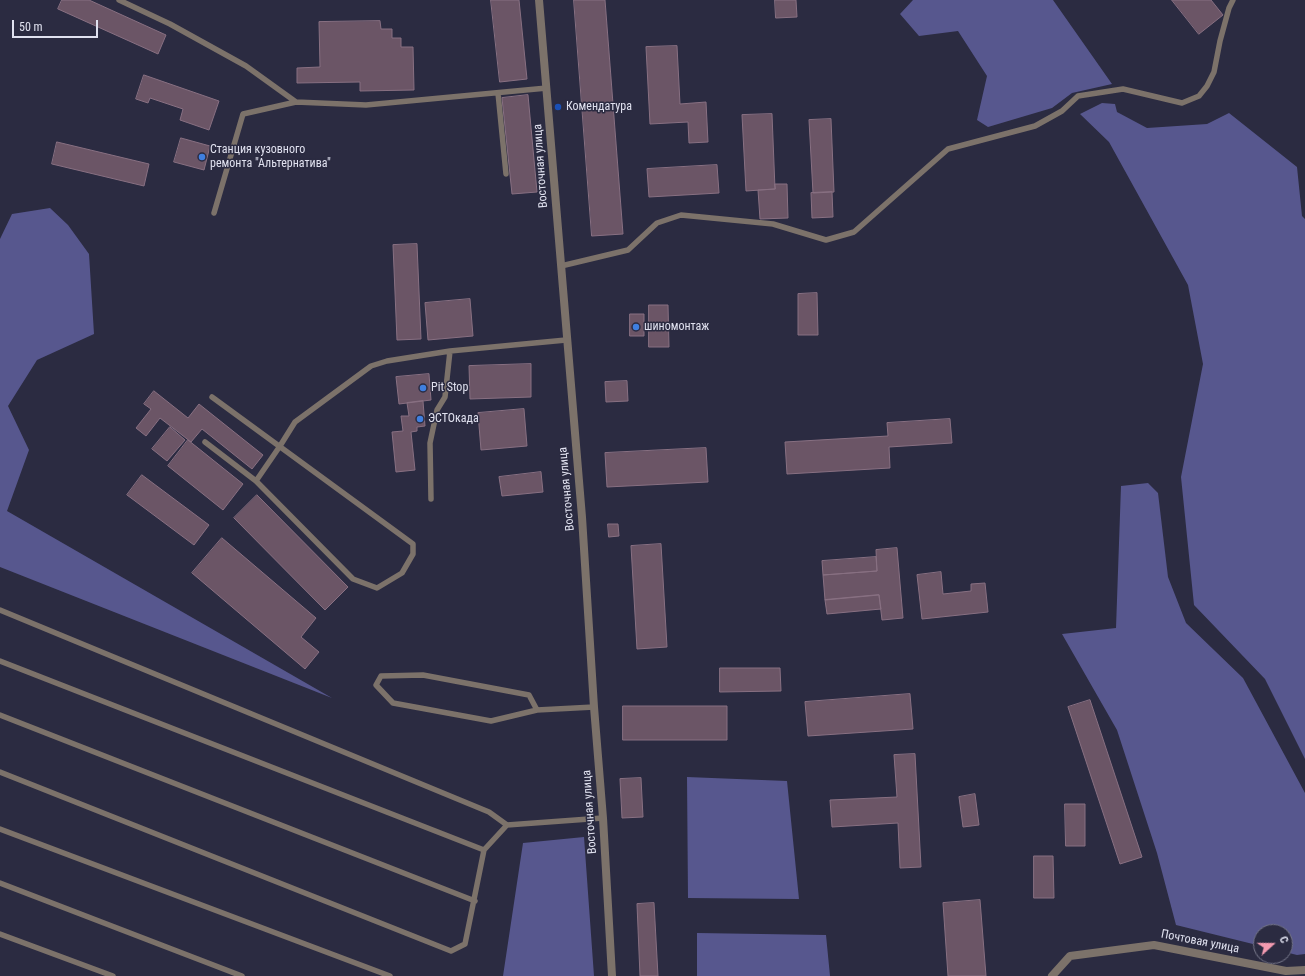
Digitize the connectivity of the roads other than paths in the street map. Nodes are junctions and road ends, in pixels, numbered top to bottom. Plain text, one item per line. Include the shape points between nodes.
1 (118, 0) edge
2 (539, 0) edge
3 (1233, 0) edge
4 (547, 88) junction
5 (498, 93) junction
6 (296, 102) junction
7 (506, 174) dead end
8 (214, 213) dead end
9 (561, 266) junction
10 (566, 340) junction
11 (450, 350) junction
12 (212, 397) dead end
13 (205, 442) dead end
14 (280, 446) junction
15 (256, 481) junction
16 (431, 499) dead end
17 (0, 610) edge
18 (0, 662) edge
19 (594, 707) junction
20 (537, 710) junction
21 (0, 715) edge
22 (0, 772) edge
23 (603, 818) junction
24 (507, 825) junction
25 (0, 829) edge
26 (484, 850) junction
27 (0, 883) edge
28 (475, 901) junction
29 (0, 934) edge
30 (1305, 970) edge
31 (113, 976) edge
32 (242, 976) edge
33 (390, 976) edge
34 (612, 976) edge
35 (1052, 976) edge

1 - 6 lane via 170,24 246,66
2 - 4 street, Восточная улица
3 - 9 lane via 1220,41 1214,72 1199,96 1182,103 1123,89 1078,96 1062,111 1035,126 948,149 854,232 826,240 773,224 681,215 657,222 628,250
4 - 5 lane
4 - 9 street, Восточная улица
5 - 6 lane via 366,105
5 - 7 lane
6 - 8 lane via 243,114
9 - 10 street, Восточная улица
10 - 11 lane
10 - 19 street, Восточная улица via 582,517
11 - 14 lane via 372,366 295,422
11 - 16 lane via 445,397 437,410 430,443
12 - 14 lane
13 - 15 lane
14 - 15 lane
14 - 15 lane via 413,544 413,554 402,573 377,588 353,579
17 - 24 lane via 489,812
18 - 26 lane
19 - 20 lane
19 - 23 street, Восточная улица
20 - 20 lane via 491,721 393,703 376,685 381,676 423,675 529,696
21 - 28 lane
22 - 28 lane via 451,951 465,944
23 - 24 lane
23 - 34 street, Восточная улица
24 - 26 lane
25 - 33 lane
26 - 28 lane
27 - 32 lane
29 - 31 lane
30 - 35 street, Почтовая улица via 1286,971 1154,946 1070,956

